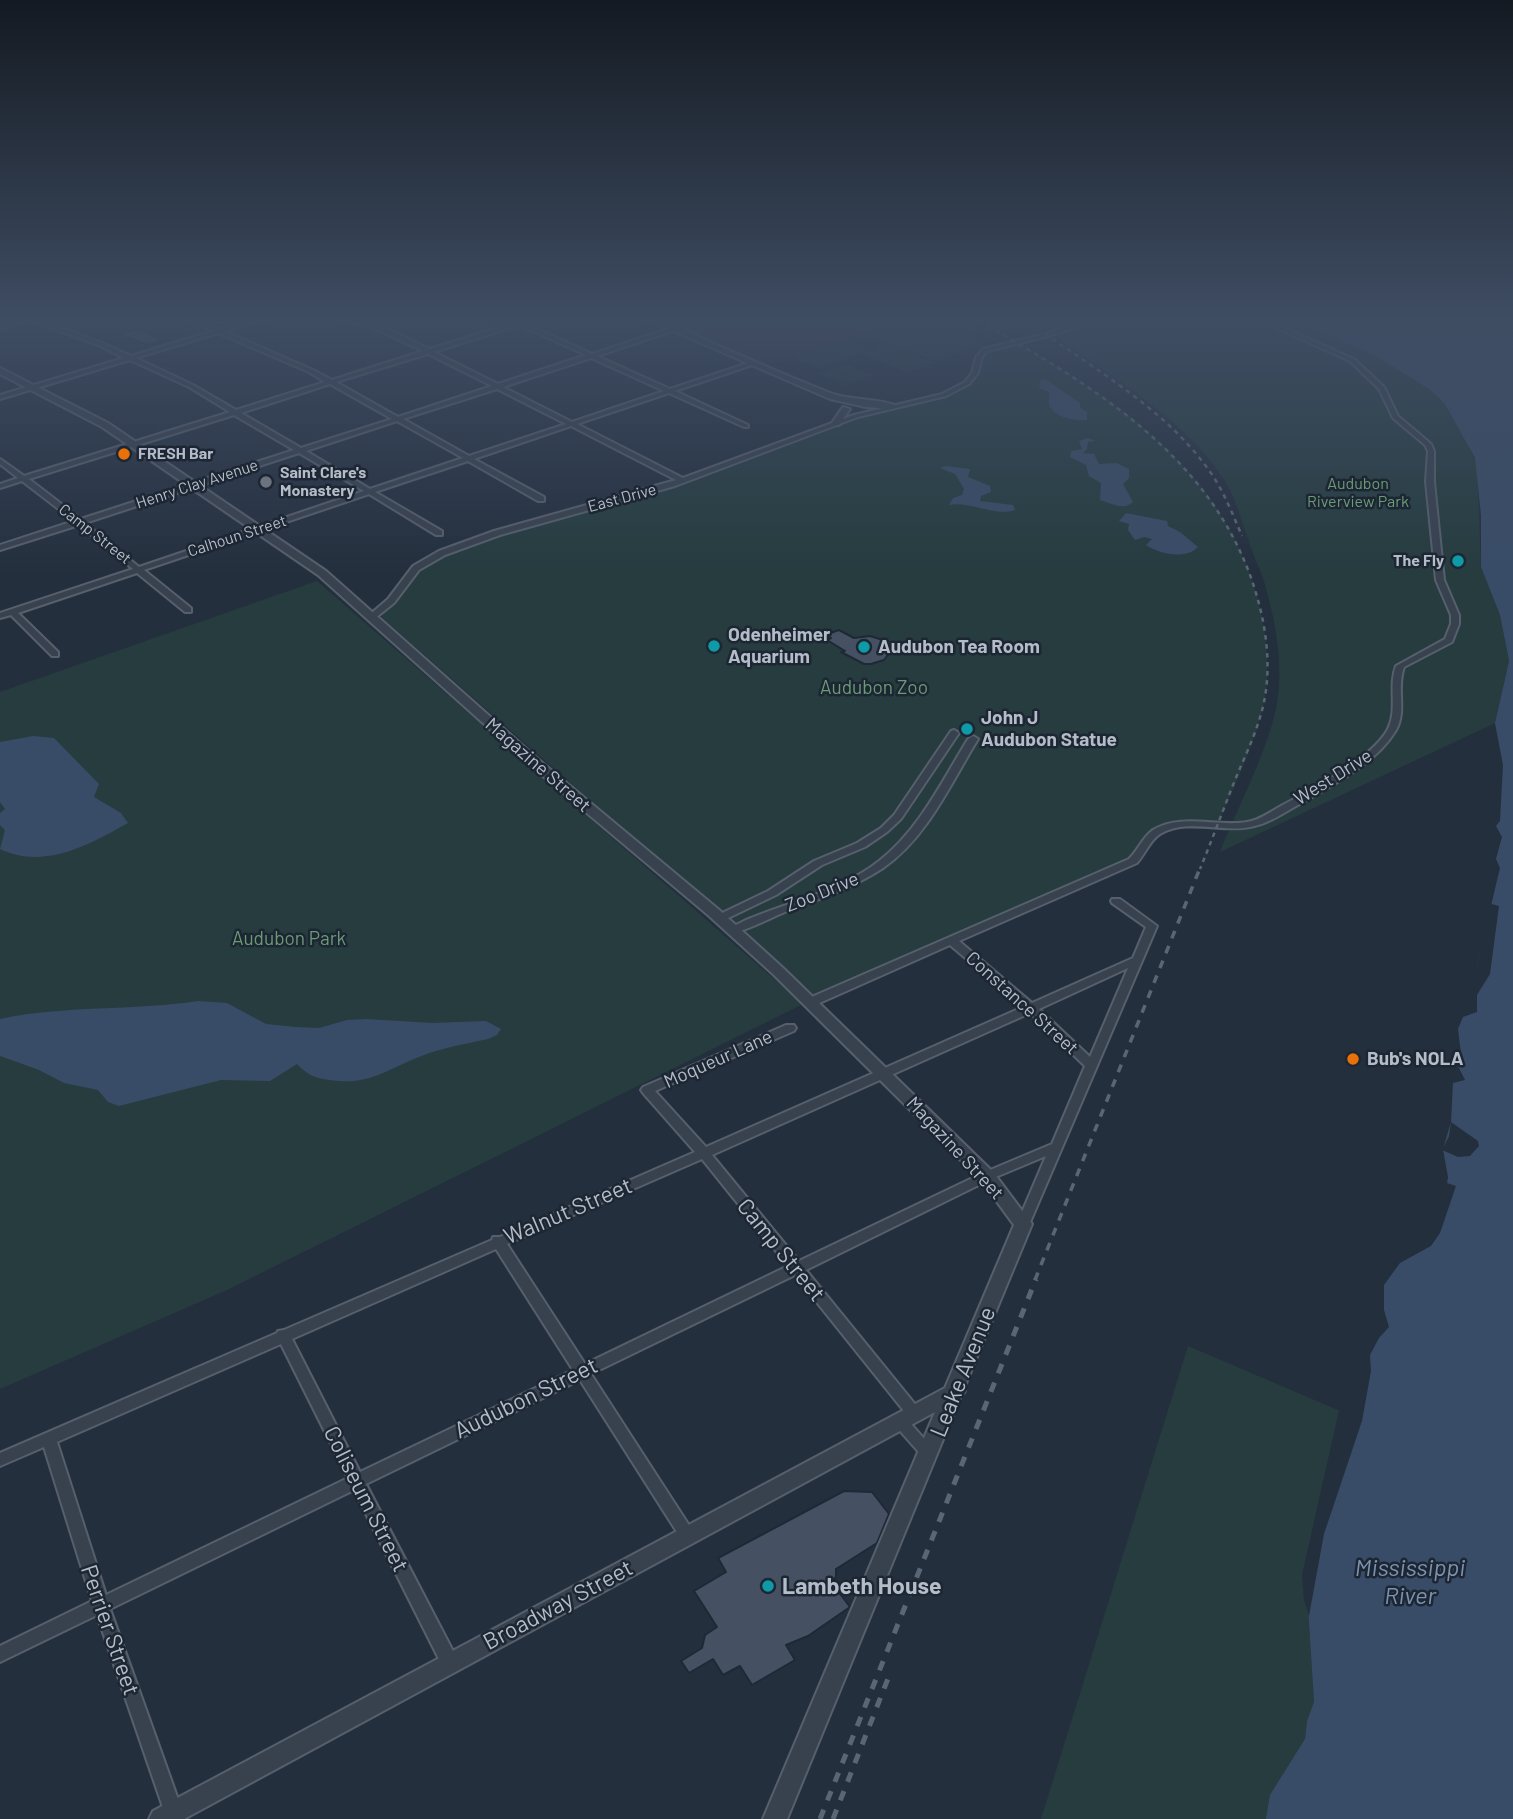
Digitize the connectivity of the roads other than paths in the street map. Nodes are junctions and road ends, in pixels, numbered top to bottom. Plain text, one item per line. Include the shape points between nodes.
1 (62, 402) edge
2 (220, 402) edge
3 (266, 402) edge
4 (369, 402) edge
5 (449, 402) edge
6 (531, 402) edge
7 (637, 402) edge
8 (694, 402) edge
9 (838, 402) edge
10 (856, 402) edge
11 (911, 402) edge
12 (1388, 402) edge
13 (866, 404) junction
14 (892, 406) junction
15 (846, 410) junction
16 (236, 411) junction
17 (399, 418) junction
18 (574, 423) junction
19 (836, 423) junction
20 (746, 426) dead end
21 (134, 444) junction
22 (298, 451) junction
23 (469, 458) junction
24 (0, 461) edge
25 (23, 478) junction
26 (682, 480) junction
27 (193, 485) junction
28 (0, 486) edge
29 (368, 492) junction
30 (541, 499) dead end
31 (80, 522) junction
32 (257, 529) junction
33 (439, 533) dead end
34 (0, 548) edge
35 (139, 569) junction
36 (188, 610) dead end
37 (12, 612) junction
38 (0, 616) edge
39 (371, 617) junction
40 (55, 654) dead end
41 (954, 733) dead end
42 (973, 739) dead end
43 (1116, 901) dead end
44 (720, 918) junction
45 (734, 930) junction
46 (952, 941) junction
47 (1135, 961) junction
48 (811, 1002) junction
49 (1031, 1009) junction
50 (790, 1028) dead end
51 (1092, 1066) junction
52 (885, 1074) junction
53 (647, 1090) joint
54 (1055, 1147) junction
55 (703, 1152) junction
56 (987, 1176) junction
57 (1023, 1224) junction
58 (498, 1241) junction
59 (797, 1269) junction
60 (283, 1335) junction
61 (582, 1371) junction
62 (956, 1391) junction
63 (906, 1416) junction
64 (49, 1439) junction
65 (929, 1454) junction
66 (0, 1460) edge
67 (355, 1480) junction
68 (687, 1535) junction
69 (101, 1605) junction
70 (0, 1654) edge
71 (450, 1663) junction
72 (170, 1817) edge
73 (775, 1819) edge

1 - 21 street, Magazine Street
2 - 16 street
3 - 16 street
4 - 17 street
5 - 17 street, Henry Clay Avenue
6 - 18 street
7 - 18 street, Calhoun Street
8 - 20 street
9 - 15 street
10 - 13 street
11 - 14 street, East Drive
12 - 46 street, West Drive via 1395,417 1428,444 1440,580 1455,615 1454,633 1438,647 1400,666 1395,678 1398,714 1378,748 1260,822 1158,832 1133,861
13 - 14 street
13 - 15 street via 862,410
14 - 19 street, East Drive
15 - 19 street
16 - 21 street
16 - 22 street
17 - 22 street, Henry Clay Avenue
17 - 23 street
18 - 23 street, Calhoun Street
18 - 26 street
19 - 26 street, East Drive
21 - 25 street
21 - 27 street, Magazine Street
22 - 27 street, Henry Clay Avenue
22 - 29 street
23 - 29 street, Calhoun Street
23 - 30 street
24 - 25 street, Camp Street
25 - 28 street
25 - 31 street, Camp Street
26 - 39 street, East Drive via 442,553 416,568 391,601
27 - 31 street, Henry Clay Avenue
27 - 32 street, Magazine Street
29 - 32 street, Calhoun Street
29 - 33 street
31 - 34 street, Henry Clay Avenue
31 - 35 street, Camp Street
32 - 35 street, Calhoun Street
32 - 39 street, Magazine Street via 322,573
35 - 36 street, Camp Street
35 - 37 street, Calhoun Street
37 - 38 street, Calhoun Street
37 - 40 street
39 - 44 street, Magazine Street
41 - 44 street, Zoo Drive via 898,817 884,830
42 - 45 street, Zoo Drive via 915,831 887,859 864,876
43 - 47 street, Leake Avenue via 1152,926
44 - 45 street, Magazine Street
45 - 48 street, Magazine Street
46 - 48 street, West Drive
46 - 49 street, Constance Street
47 - 49 street, Walnut Street
47 - 51 street, Leake Avenue
48 - 52 street, Magazine Street
49 - 51 street, Constance Street
49 - 52 street, Walnut Street
50 - 53 street, Moqueur Lane
51 - 54 street, Leake Avenue
52 - 55 street, Walnut Street
52 - 56 street, Magazine Street
53 - 55 street, Camp Street
54 - 56 street, Audubon Street
54 - 57 street, Leake Avenue
55 - 58 street, Walnut Street
55 - 59 street, Camp Street
56 - 57 street, Magazine Street
56 - 59 street, Audubon Street
57 - 62 street, Leake Avenue
58 - 60 street, Walnut Street
58 - 61 street
59 - 61 street, Audubon Street
59 - 63 street, Camp Street
60 - 64 street, Walnut Street
60 - 67 street, Coliseum Street
61 - 67 street, Audubon Street
61 - 68 street
62 - 63 street, Broadway Street
62 - 65 street, Leake Avenue
63 - 65 street, Camp Street
63 - 68 street, Broadway Street
64 - 66 street, Walnut Street
64 - 69 street, Perrier Street
65 - 73 street, Leake Avenue
67 - 69 street, Audubon Street
67 - 71 street, Coliseum Street
68 - 71 street, Broadway Street
69 - 70 street, Audubon Street
69 - 72 street, Perrier Street
71 - 72 street, Broadway Street

